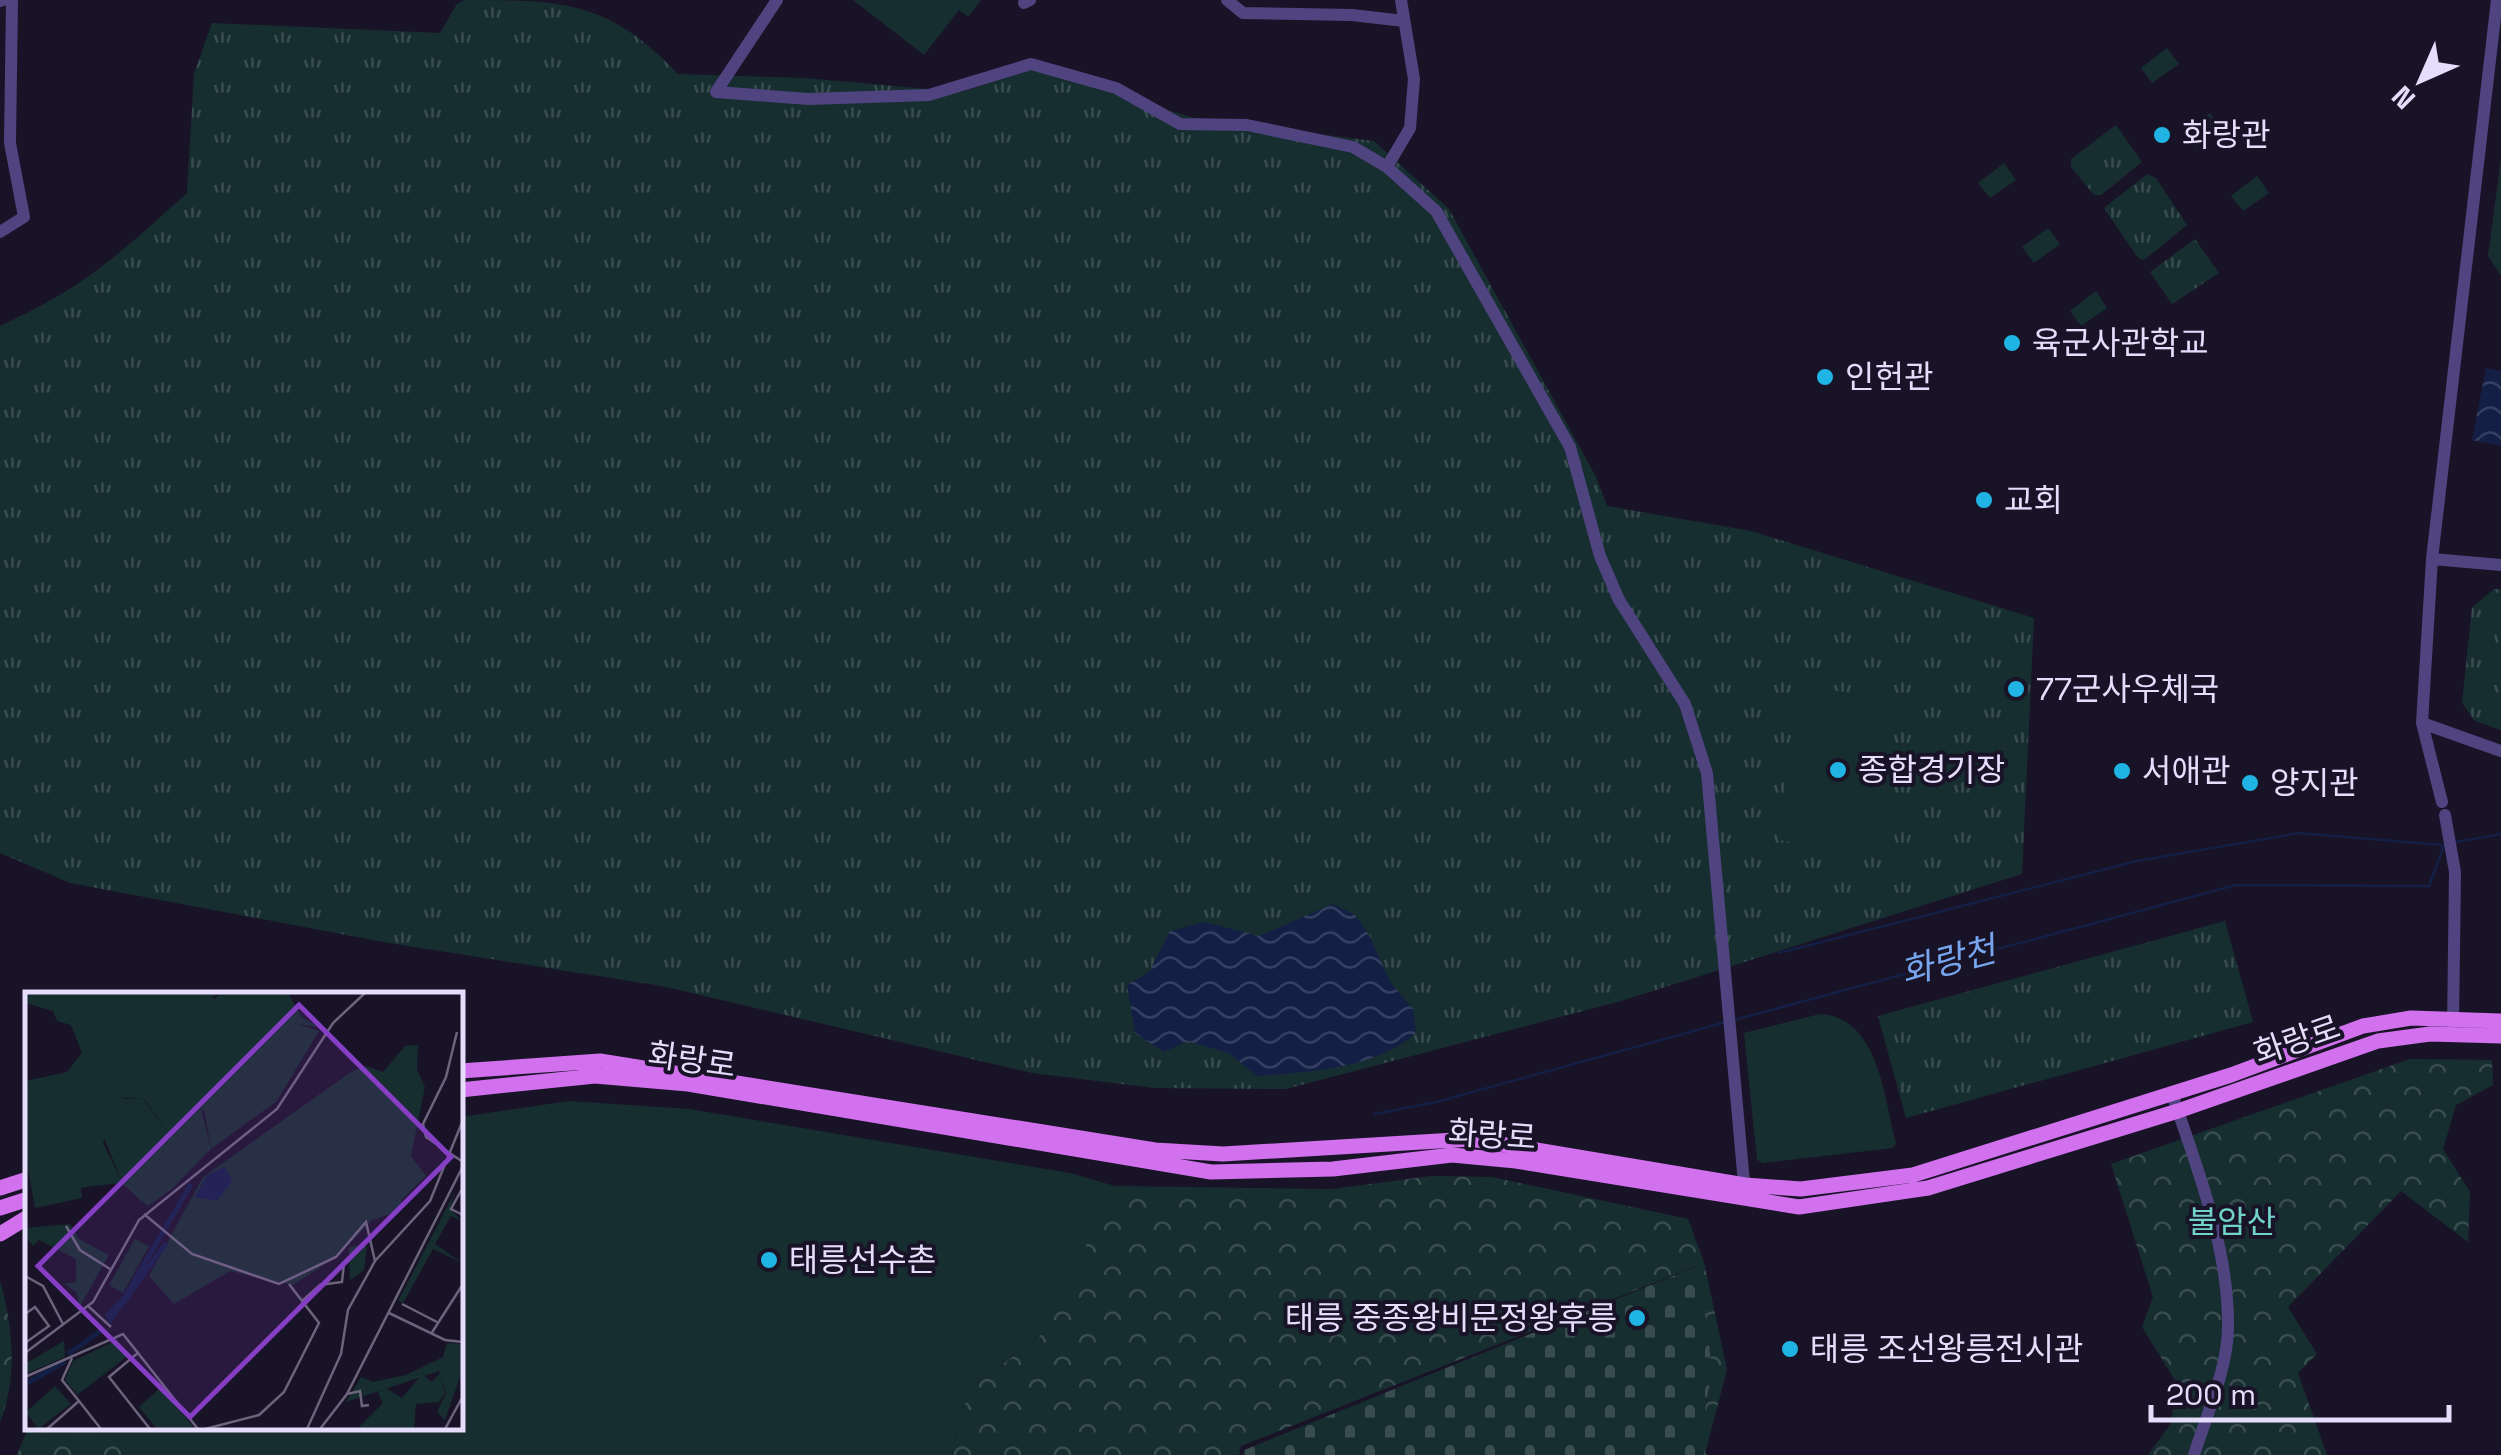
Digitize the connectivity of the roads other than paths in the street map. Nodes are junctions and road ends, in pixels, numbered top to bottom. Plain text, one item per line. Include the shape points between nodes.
1 (12, 0) edge
2 (777, 0) edge
3 (1226, 0) edge
4 (1401, 0) edge
5 (2497, 0) edge
6 (1404, 21) junction
7 (1387, 167) junction
8 (0, 232) edge
9 (2432, 559) junction
10 (2501, 565) edge
11 (2422, 722) junction
12 (2501, 752) edge
13 (2501, 1021) edge
14 (2453, 1026) junction
15 (2501, 1036) edge
16 (462, 1074) edge
17 (462, 1090) edge
18 (2172, 1094) junction
19 (2178, 1111) junction
20 (25, 1179) edge
21 (0, 1188) edge
22 (1745, 1192) junction
23 (25, 1200) edge
24 (0, 1208) edge
25 (25, 1219) edge
26 (0, 1234) edge
27 (2194, 1455) edge

1 - 8 street via 10,144 24,217
2 - 7 street via 716,92 809,99 929,95 1032,64 1116,88 1180,124 1248,125 1352,147
3 - 6 street via 1243,13
4 - 6 street
5 - 9 street
6 - 7 street via 1414,79 1410,128
7 - 22 street via 1436,211 1570,447 1619,600 1685,704 1707,773
9 - 10 street
9 - 11 street
11 - 12 street
11 - 14 street via 2455,872
13 - 14 main road, 화랑로
14 - 15 main road, 화랑로
14 - 18 main road, 화랑로 via 2411,1018 2363,1026
14 - 19 main road, 화랑로 via 2378,1041
16 - 22 main road, 화랑로 via 512,1064 600,1061 1155,1150 1223,1154 1471,1139
17 - 22 main road, 화랑로 via 596,1076 688,1084 1211,1172 1332,1169 1452,1155
18 - 19 street
18 - 22 main road, 화랑로 via 1912,1175
19 - 22 main road, 화랑로 via 1928,1188 1799,1207
19 - 27 street via 2201,1180 2228,1329
20 - 21 main road
23 - 24 main road
25 - 26 main road

